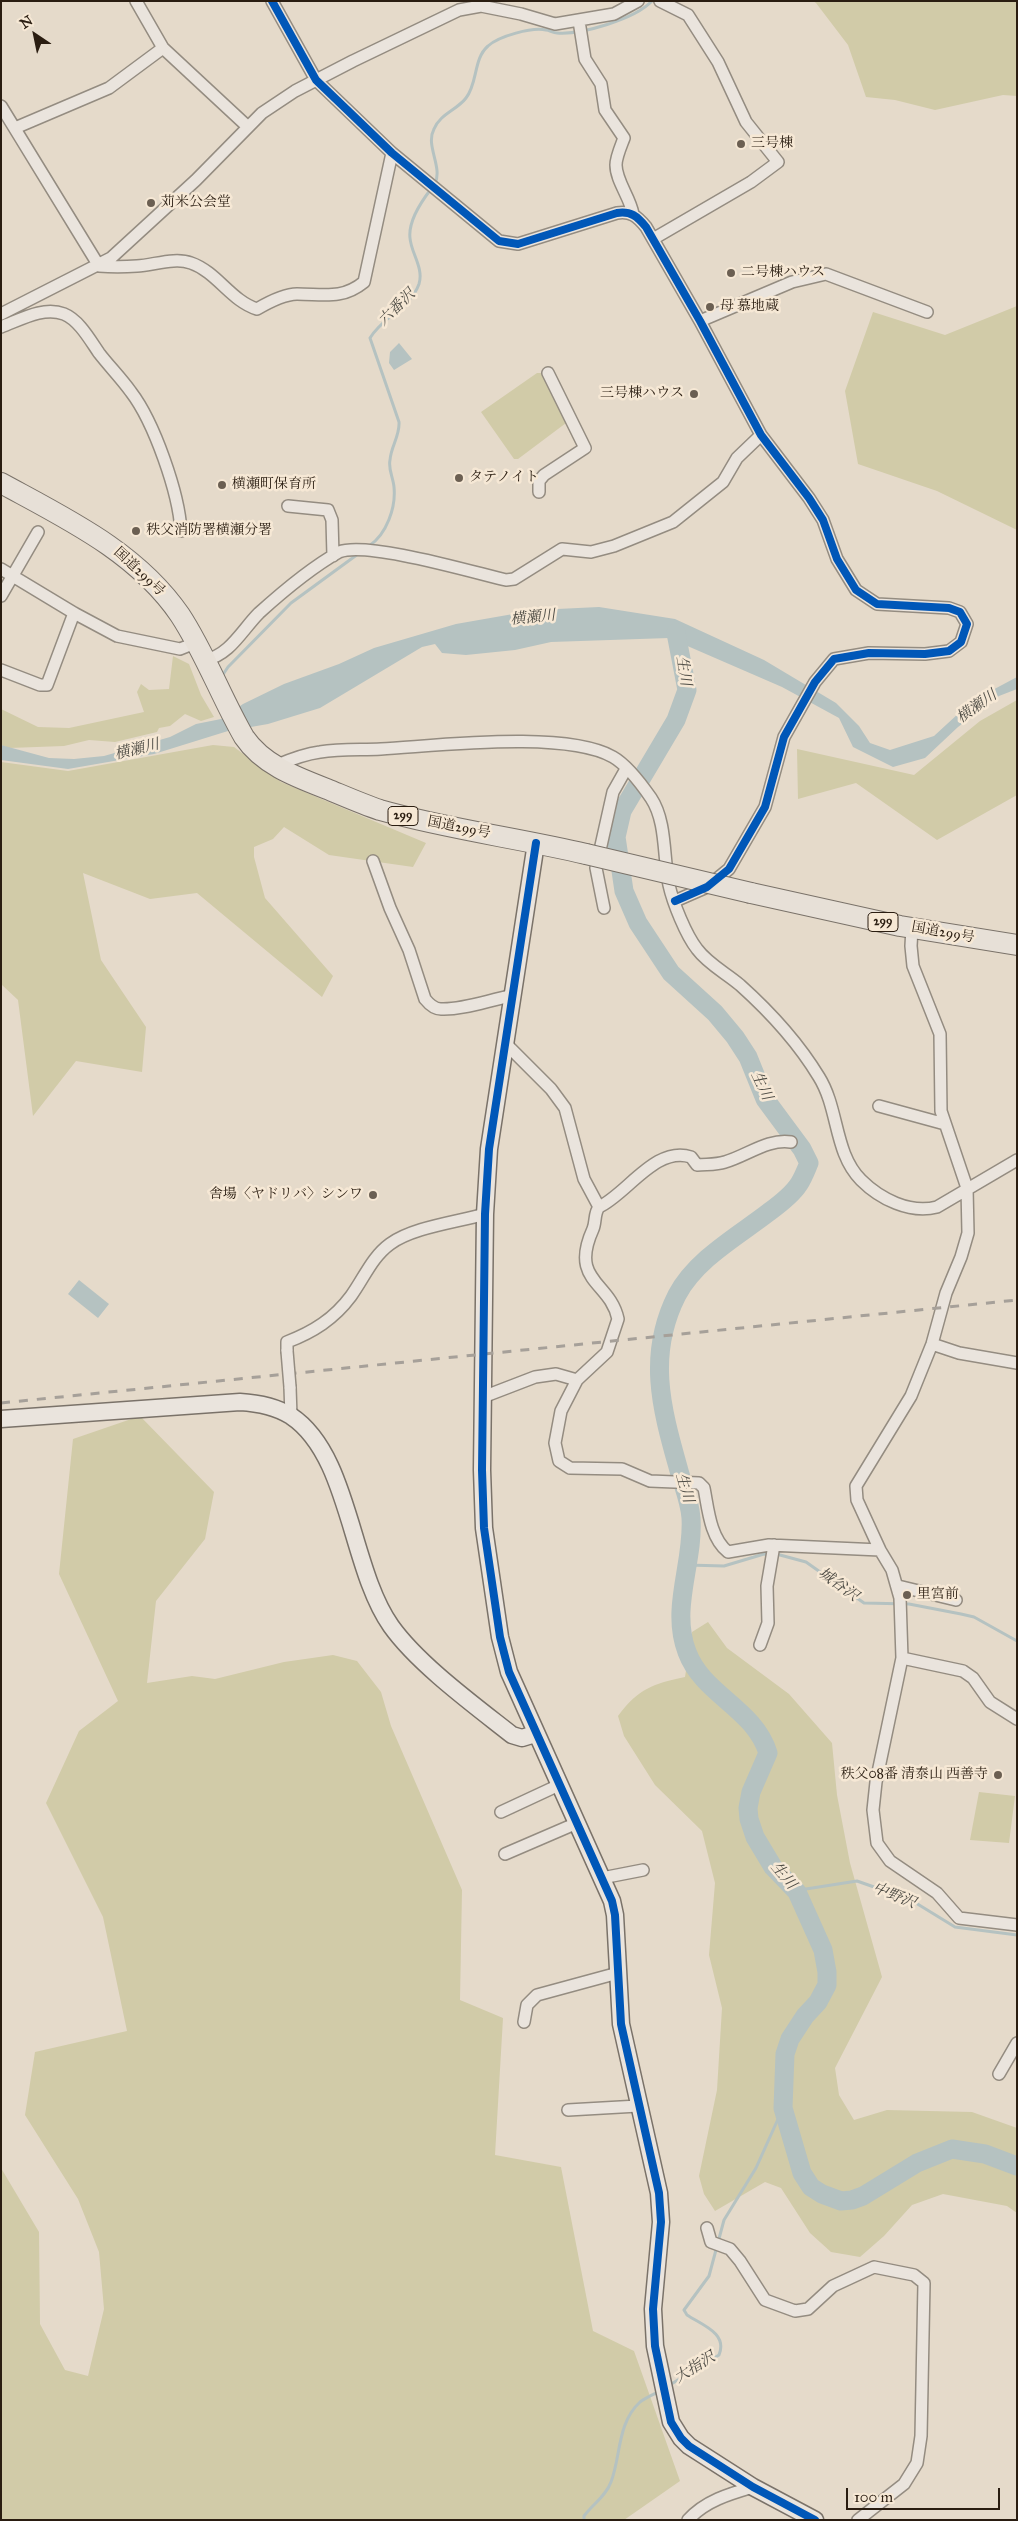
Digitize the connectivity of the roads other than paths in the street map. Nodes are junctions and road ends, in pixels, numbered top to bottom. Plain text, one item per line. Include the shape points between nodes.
1 (136, 1) edge
2 (272, 1) edge
3 (638, 1) edge
4 (660, 1) edge
5 (484, 4) edge
6 (456, 6) edge
7 (580, 28) junction
8 (164, 48) junction
9 (316, 80) junction
10 (1, 106) edge
11 (248, 126) junction
12 (16, 128) junction
13 (392, 153) junction
14 (633, 214) junction
15 (653, 240) junction
16 (98, 266) junction
17 (927, 312) dead end
18 (1, 314) edge
19 (700, 321) junction
20 (1, 327) edge
21 (548, 373) dead end
22 (761, 435) junction
23 (1, 483) edge
24 (539, 492) dead end
25 (288, 506) dead end
26 (182, 531) dead end
27 (38, 532) dead end
28 (333, 556) junction
29 (1, 569) edge
30 (14, 575) junction
31 (1, 596) edge
32 (74, 613) junction
33 (204, 658) junction
34 (1, 670) edge
35 (275, 766) junction
36 (629, 773) junction
37 (536, 843) junction
38 (373, 861) dead end
39 (675, 901) junction
40 (604, 908) dead end
41 (912, 928) junction
42 (1017, 945) edge
43 (511, 996) junction
44 (505, 1043) junction
45 (879, 1106) dead end
46 (945, 1124) junction
47 (791, 1142) dead end
48 (1017, 1160) edge
49 (967, 1188) junction
50 (599, 1207) junction
51 (485, 1214) junction
52 (932, 1344) junction
53 (1017, 1364) edge
54 (577, 1380) junction
55 (483, 1397) junction
56 (291, 1416) junction
57 (1, 1419) edge
58 (774, 1546) junction
59 (880, 1550) junction
60 (898, 1586) junction
61 (956, 1600) dead end
62 (760, 1645) dead end
63 (902, 1658) junction
64 (1017, 1719) edge
65 (535, 1734) junction
66 (559, 1785) junction
67 (502, 1812) dead end
68 (577, 1823) junction
69 (505, 1854) dead end
70 (644, 1870) dead end
71 (602, 1878) junction
72 (1017, 1925) edge
73 (618, 1973) junction
74 (524, 2022) dead end
75 (1017, 2043) edge
76 (999, 2074) dead end
77 (638, 2106) junction
78 (568, 2110) dead end
79 (707, 2228) dead end
80 (753, 2487) junction
81 (688, 2520) edge
82 (815, 2520) edge
83 (858, 2520) edge

1 - 8 street
2 - 9 street
3 - 7 street
4 - 15 street via 688,16 718,62 746,122 778,162 752,182
5 - 6 street
5 - 7 street
6 - 9 street
7 - 14 street via 585,59 601,84 605,110 624,138 616,162 617,175 628,194
8 - 11 street
8 - 12 street via 109,88
9 - 11 street via 274,104
9 - 13 street
10 - 12 street
11 - 16 street via 196,180 111,258
12 - 16 street
13 - 14 street via 493,238 505,244 518,244 617,213
13 - 16 street via 364,282 356,288 319,297 285,296 257,309 247,305 203,268 189,262
14 - 15 street
15 - 19 street
16 - 18 street
17 - 19 street via 826,274 792,282
19 - 22 street
20 - 26 street via 36,314 52,312 64,314 77,323 142,410 161,449
21 - 24 street via 585,448 544,475 539,481
22 - 28 street via 737,458 723,482 673,522 591,552 562,549 514,579 506,580 376,551 344,550
22 - 39 street via 823,520 837,559 856,590 877,604 949,608 960,612 967,624 961,642 949,651 869,653 834,659 815,682 784,737 765,807 729,869 707,887
23 - 33 highway, 国道299号 / 299 via 126,557 170,601
25 - 28 street via 328,510
27 - 30 street
28 - 33 street via 261,612 231,646 219,655
29 - 30 street
30 - 31 street
30 - 32 street
32 - 33 street via 126,639
32 - 34 street via 47,685
33 - 35 highway, 国道299号 / 299 via 241,730 257,752
35 - 36 street via 319,752 507,742 557,743 592,749 612,757
35 - 37 highway, 国道299号 / 299 via 378,809
36 - 39 street via 652,800
36 - 40 street via 613,792 596,868
37 - 41 highway, 国道299号 / 299, bridge
37 - 43 street
38 - 43 street via 429,1004 439,1009
39 - 49 street via 682,924 697,950 757,1002 820,1078 834,1110 843,1151 851,1169 862,1182 898,1204 924,1210 937,1207
41 - 42 highway, 国道299号 / 299
41 - 46 street via 913,966 940,1034 941,1111
43 - 44 street
44 - 50 street via 551,1089 565,1108 584,1179
44 - 51 street via 490,1131
45 - 46 street
46 - 49 street
47 - 50 street via 781,1140 715,1164 697,1165 691,1157 676,1155 651,1166 611,1201
48 - 49 street
49 - 52 street via 968,1233
50 - 54 street via 587,1237 586,1262 594,1283 611,1302 618,1319 606,1352
51 - 55 street
51 - 56 street, bridge via 408,1234 390,1243 376,1257 338,1311 316,1330 287,1342
52 - 53 street via 959,1353
52 - 59 street via 911,1396 856,1486 857,1500
54 - 55 street via 556,1374 535,1377
54 - 58 street via 560,1411 555,1443 559,1461 570,1468 622,1469 650,1481 693,1482 704,1488 713,1527 728,1552
55 - 65 street via 484,1528 500,1637 514,1684
56 - 57 street via 260,1404 240,1402
56 - 65 street via 313,1436 330,1465 371,1586 390,1625 406,1645 512,1735 522,1738
58 - 59 street
58 - 62 street via 768,1575 768,1623
59 - 60 street
60 - 61 street
60 - 63 street
63 - 64 street via 963,1671 973,1678 990,1702
63 - 72 street via 872,1810 877,1843 890,1861 937,1892 958,1918
65 - 66 street
66 - 67 street
66 - 68 street
68 - 69 street
68 - 71 street
70 - 71 street
71 - 73 street via 615,1915
73 - 74 street via 537,1995 527,2005
73 - 77 street via 621,2024
75 - 76 street
77 - 78 street
77 - 80 street via 659,2193 661,2222 653,2326 671,2422 681,2438
79 - 83 street via 711,2242 730,2249 765,2300 784,2309 808,2309 833,2286 874,2267 914,2275 924,2283 921,2436 917,2463 904,2484
80 - 81 street via 716,2499
80 - 82 street

